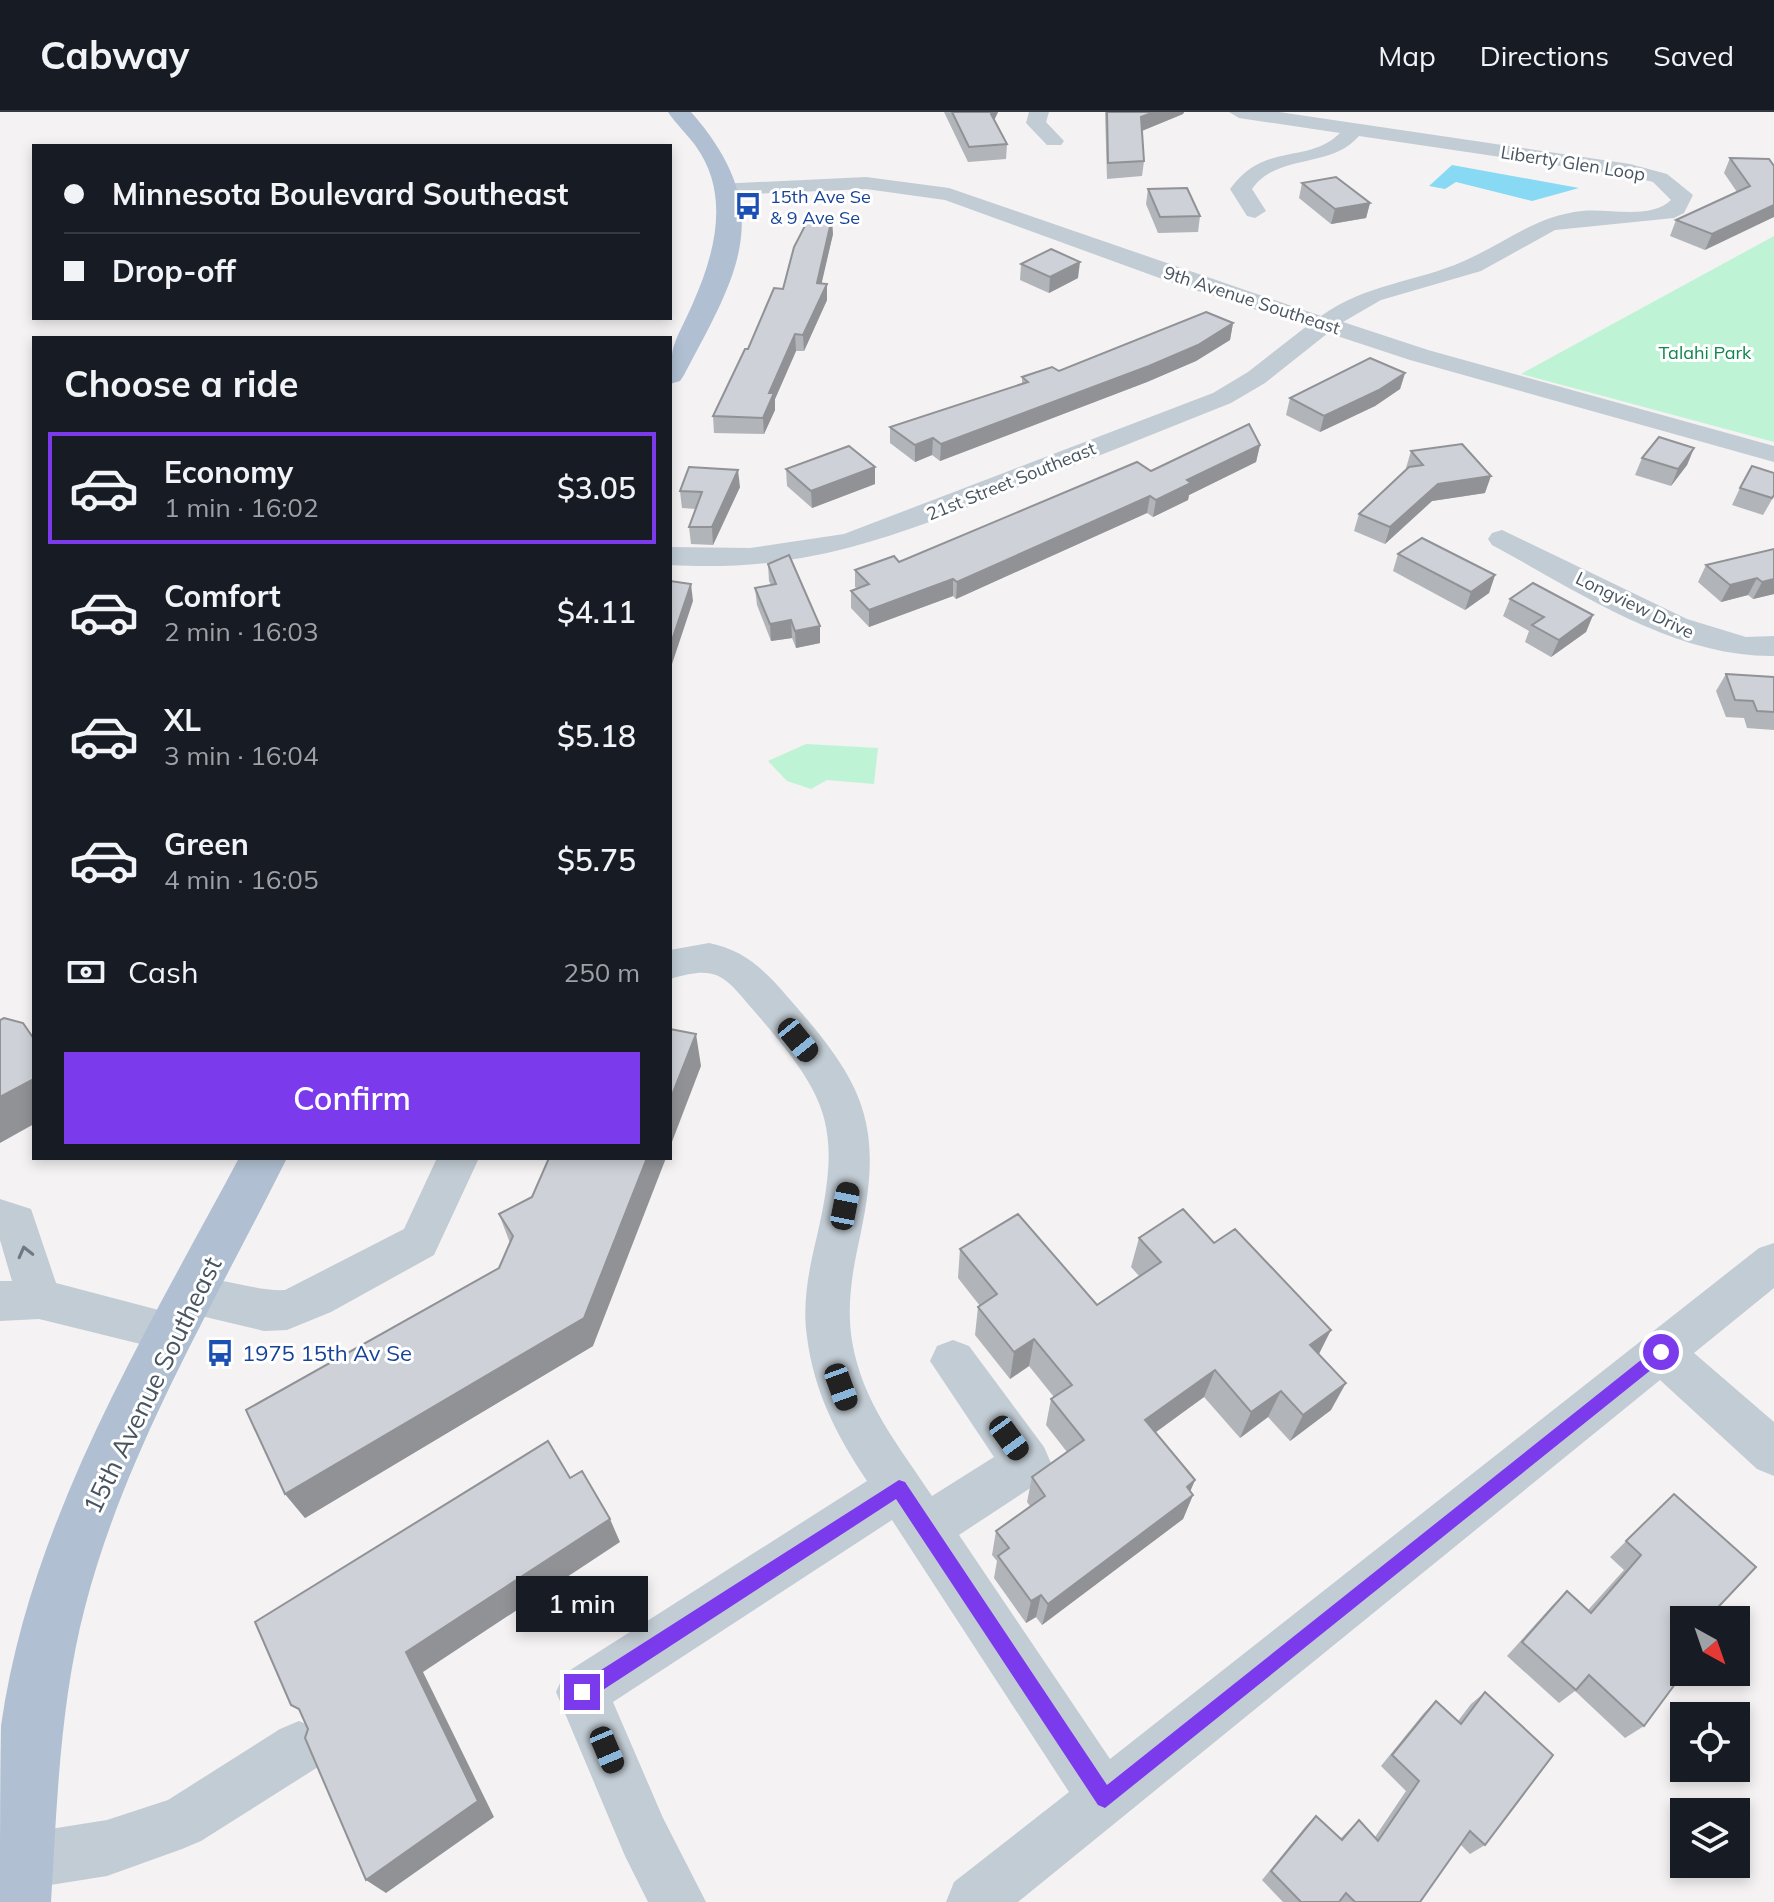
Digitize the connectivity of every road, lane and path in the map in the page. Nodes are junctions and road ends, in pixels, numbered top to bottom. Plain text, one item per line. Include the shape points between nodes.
1 (679, 112) edge
2 (1039, 112) edge
3 (1239, 112) edge
4 (1354, 129) junction
5 (1054, 141) dead end
6 (726, 189) junction
7 (1255, 211) dead end
8 (1325, 325) junction
9 (672, 371) edge
10 (1774, 454) edge
11 (1502, 539) dead end
12 (672, 556) edge
13 (1774, 646) edge
14 (672, 964) edge
15 (262, 1160) edge
16 (457, 1160) edge
17 (0, 1217) edge
18 (1774, 1262) edge
19 (19, 1300) edge
20 (182, 1314) junction
21 (1661, 1352) junction
22 (953, 1361) dead end
23 (1774, 1453) edge
24 (912, 1508) junction
25 (299, 1748) edge
26 (1105, 1799) junction
27 (12, 1876) edge
28 (678, 1902) edge
29 (974, 1902) edge

1 - 6 main road via 707,144
2 - 5 street via 1036,123
3 - 4 street, Liberty Glen Loop
4 - 7 street via 1339,145 1279,162 1249,177 1241,189
4 - 8 street, Liberty Glen Loop via 1646,173 1676,188 1682,201 1661,214 1587,217 1540,228 1481,263 1367,298
6 - 8 street, 9th Avenue Southeast via 866,183 949,194
6 - 9 main road via 732,229 721,277
8 - 10 street, 9th Avenue Southeast via 1522,386
8 - 12 street, 21st Street Southeast via 1265,374 1222,398 880,532 845,544 767,557
11 - 13 street, Longview Drive via 1690,633 1740,647
14 - 24 street via 703,955 726,959 744,973 838,1094 851,1137 849,1184 827,1307 830,1359 851,1416
15 - 20 main road, 15th Avenue Southeast
16 - 20 street via 419,1242 287,1310
19 -> 17 street via 16,1222
18 - 21 street
19 - 20 street
20 - 27 main road, 15th Avenue Southeast via 97,1491 56,1606 32,1725
21 - 23 street
21 - 26 street
22 - 24 street via 1027,1463
24 - 26 street
24 - 28 street via 582,1692
25 - 27 street via 182,1822
26 - 29 street

